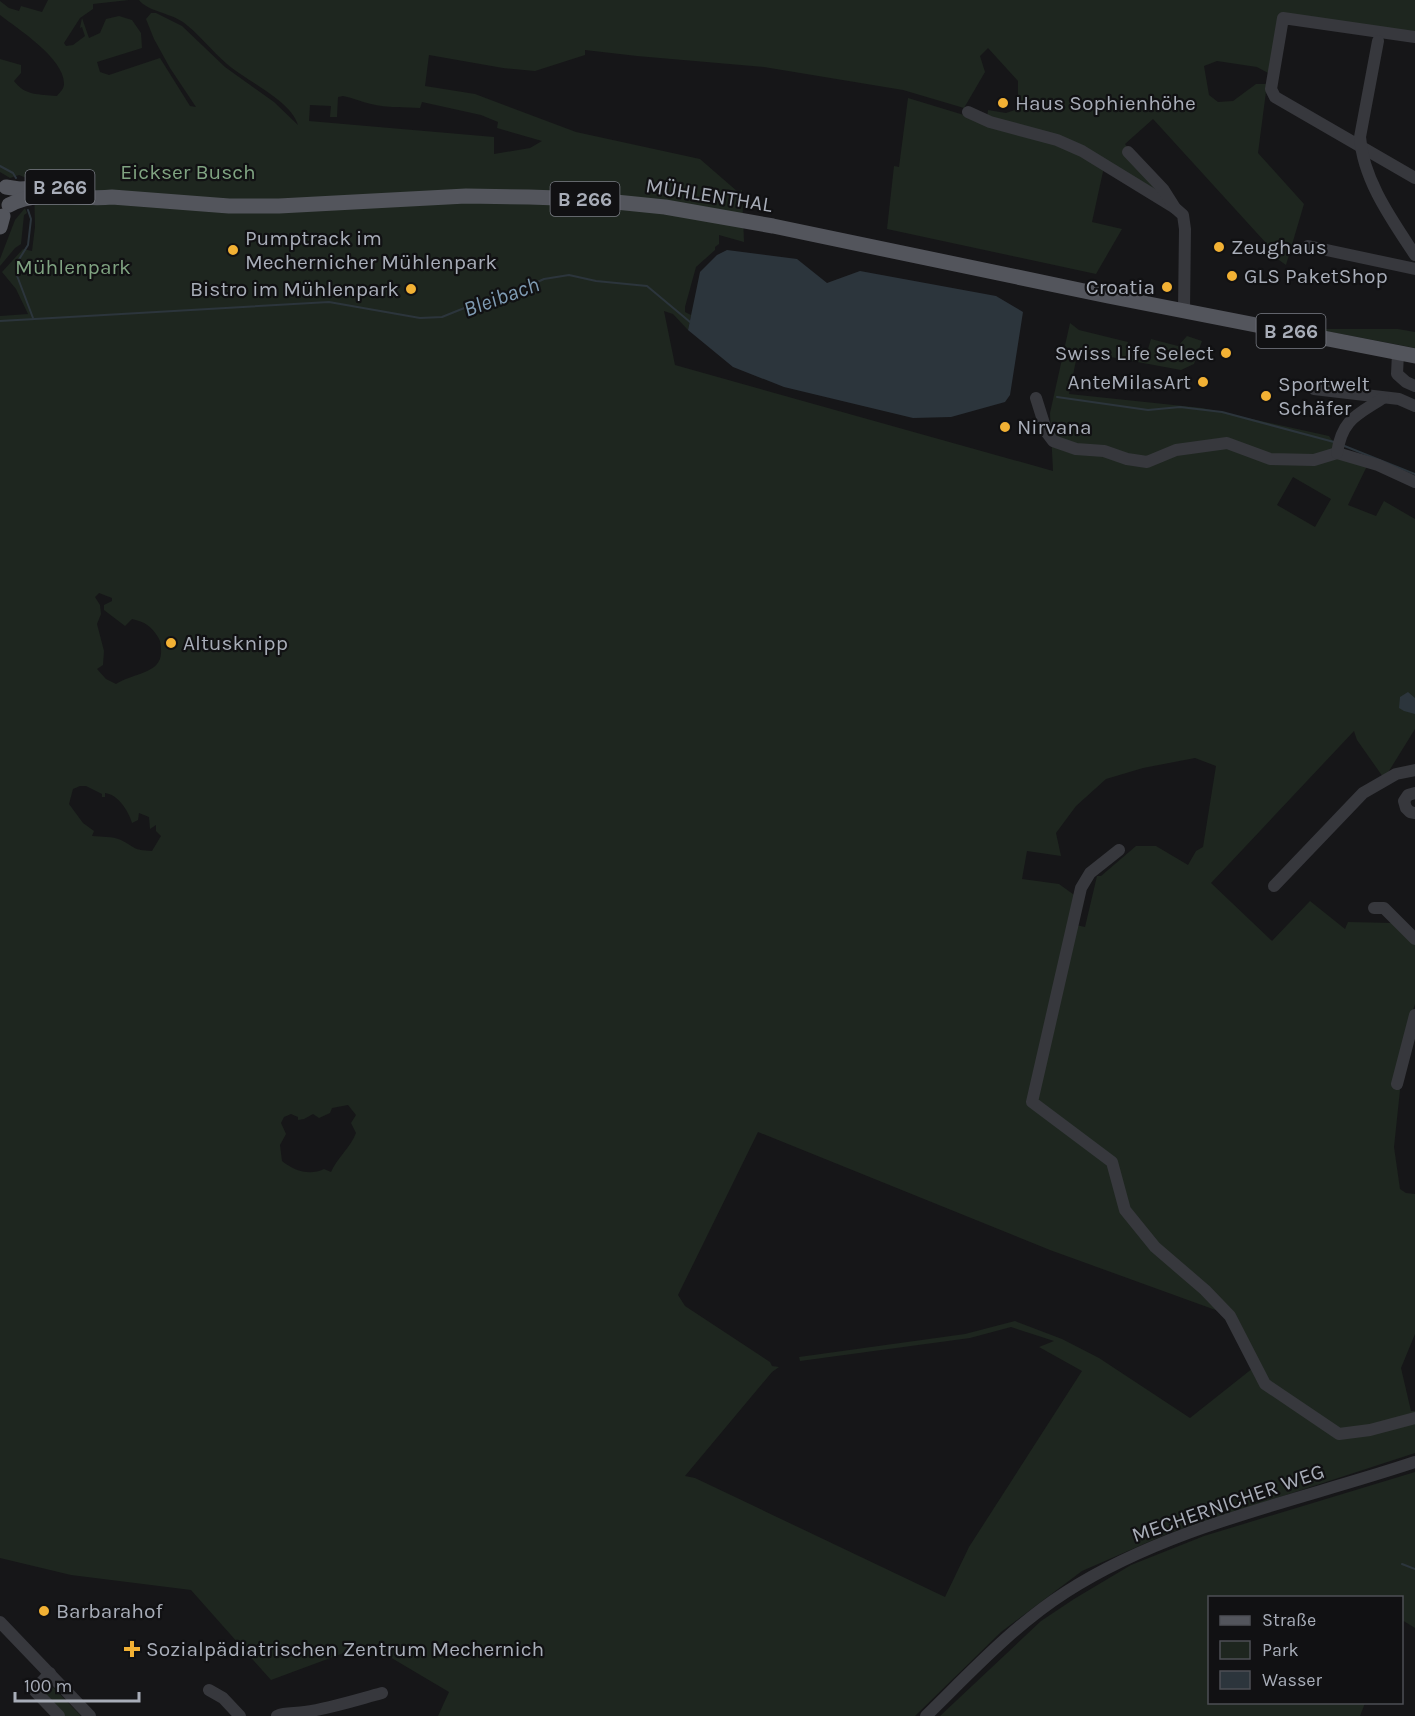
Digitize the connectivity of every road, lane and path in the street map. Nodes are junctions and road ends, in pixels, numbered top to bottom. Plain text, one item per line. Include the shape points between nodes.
1 (1415, 37) edge
2 (1378, 41) dead end
3 (968, 112) dead end
4 (1361, 148) junction
5 (1128, 152) dead end
6 (1415, 178) edge
7 (3, 184) edge
8 (112, 197) junction
9 (1175, 208) junction
10 (3, 217) edge
11 (1308, 246) dead end
12 (1415, 255) edge
13 (1415, 269) edge
14 (1184, 310) junction
15 (1398, 352) junction
16 (1415, 356) edge
17 (1415, 386) edge
18 (1314, 389) dead end
19 (1383, 398) junction
20 (1035, 399) dead end
21 (1415, 406) edge
22 (1338, 447) junction
23 (1415, 482) edge
24 (1415, 770) edge
25 (1415, 793) edge
26 (1415, 813) edge
27 (1119, 850) dead end
28 (1274, 886) dead end
29 (1374, 908) dead end
30 (1415, 939) edge
31 (1415, 1015) edge
32 (1397, 1084) dead end
33 (1415, 1418) edge
34 (1415, 1462) edge
35 (0, 1622) edge
36 (50, 1673) junction
37 (209, 1690) dead end
38 (382, 1693) dead end
39 (336, 1706) junction
40 (58, 1716) edge
41 (90, 1716) edge
42 (240, 1716) edge
43 (277, 1716) edge
44 (345, 1716) edge
45 (926, 1716) edge

1 - 4 street via 1282,18 1270,89 1275,98
2 - 4 street
3 - 9 street via 1082,151
4 - 6 street
4 - 12 street via 1384,206
5 - 9 street
7 - 8 main road, MÜHLENTHAL / B 266 via 19,189 102,190
7 - 10 main road via 9,193
8 - 10 main road, MÜHLENTHAL / B 266 via 23,199
8 - 14 main road, MÜHLENTHAL / B 266 via 279,206 466,196 529,197 665,207
9 - 14 street via 1183,215 1185,229
11 - 13 street
14 - 15 main road, B 266
15 - 16 main road, B 266
15 - 17 street via 1397,374
18 - 19 street
19 - 21 street
19 - 22 street via 1346,425
20 - 22 street via 1053,441 1126,459 1147,462 1176,450 1227,443 1270,459 1314,460
22 - 23 street
24 - 28 street via 1396,774 1363,793
25 - 26 street via 1404,801 1406,808
27 - 33 street via 1090,873 1081,888 1032,1102 1112,1162 1125,1210 1155,1247 1230,1316 1265,1384 1339,1434
29 - 30 street via 1384,908
31 - 32 street
34 - 45 street, MECHERNICHER WEG via 1207,1527 1121,1561 1065,1592 1040,1611
35 - 36 street
36 - 40 street via 34,1690
36 - 41 street
37 - 42 street
38 - 39 street
39 - 43 street
39 - 44 street

